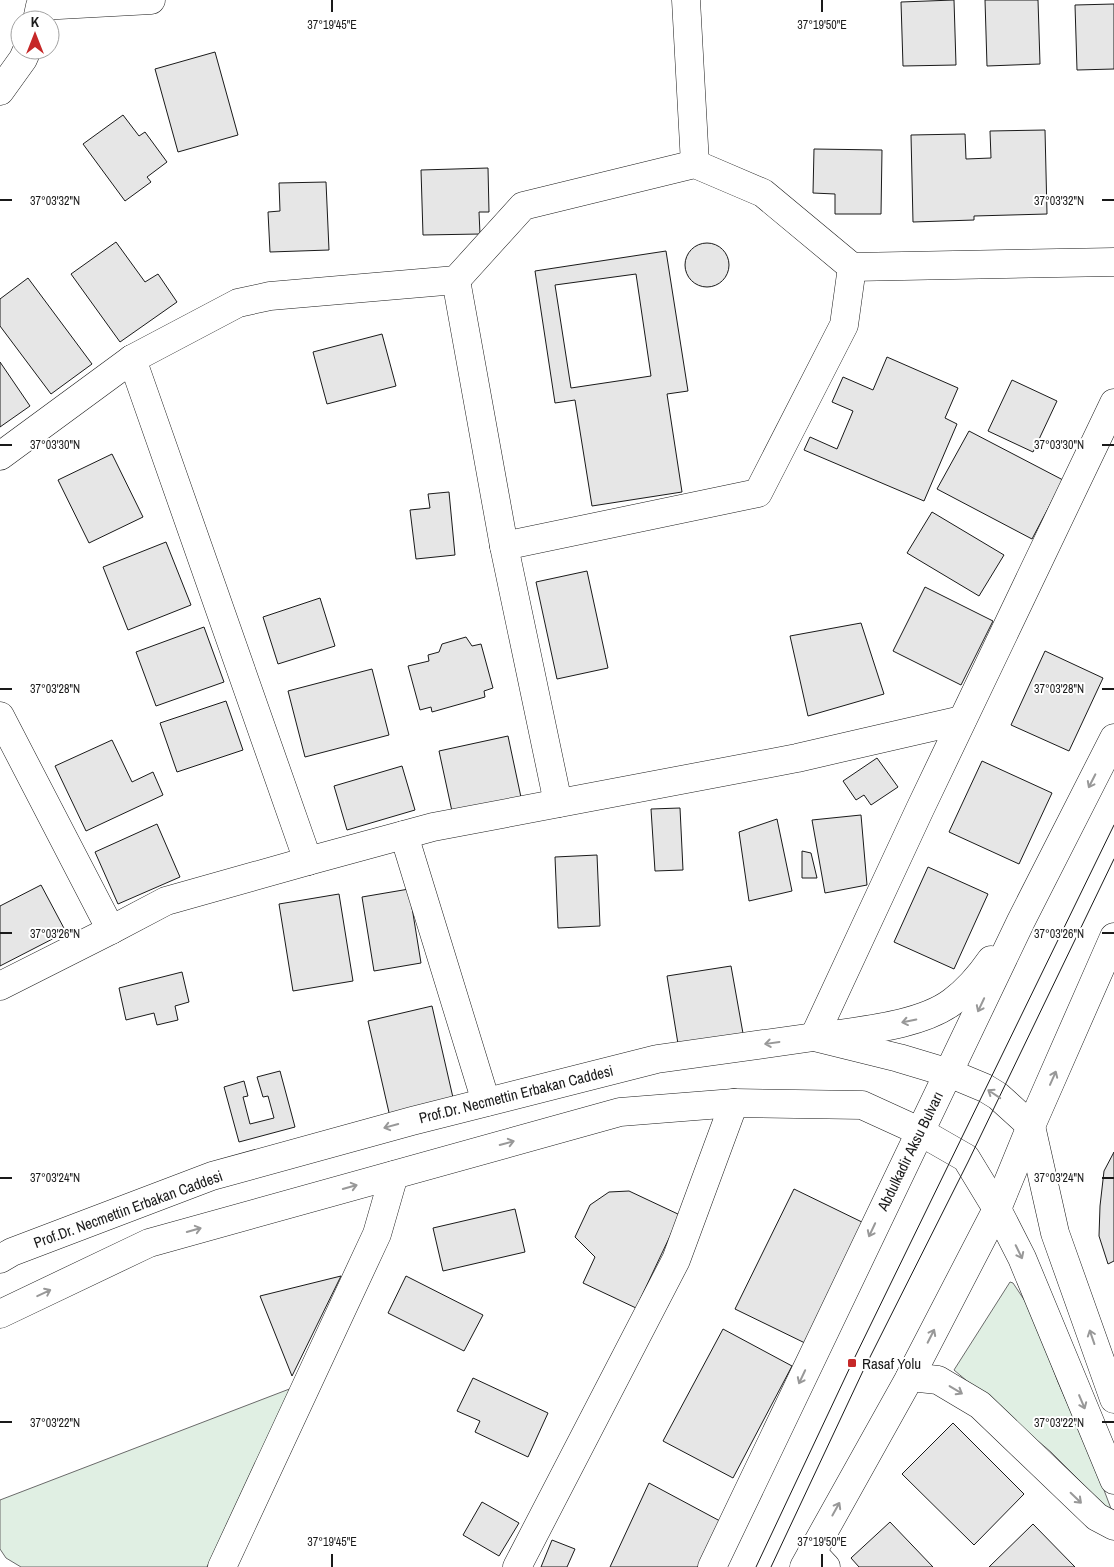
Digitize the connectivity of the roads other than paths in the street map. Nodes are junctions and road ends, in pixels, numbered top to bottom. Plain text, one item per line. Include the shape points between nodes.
1 (151, 0) edge
2 (686, 0) edge
3 (34, 6) edge
4 (22, 60) edge
5 (0, 91) edge
6 (695, 164) junction
7 (1114, 262) edge
8 (852, 266) junction
9 (456, 280) junction
10 (132, 359) junction
11 (1114, 402) edge
12 (0, 456) edge
13 (504, 546) junction
14 (0, 716) edge
15 (962, 720) junction
16 (1114, 738) edge
17 (558, 803) junction
18 (404, 835) junction
19 (308, 861) junction
20 (1021, 921) junction
21 (110, 930) junction
22 (1114, 937) edge
23 (1114, 970) edge
24 (0, 986) edge
25 (1079, 1019) junction
26 (814, 1037) junction
27 (949, 1073) junction
28 (486, 1102) junction
29 (734, 1103) junction
30 (1031, 1126) junction
31 (919, 1131) junction
32 (394, 1175) junction
33 (997, 1209) junction
34 (0, 1259) edge
35 (0, 1314) edge
36 (910, 1377) junction
37 (1114, 1399) edge
38 (1114, 1480) edge
39 (1114, 1526) edge
40 (814, 1562) edge
41 (222, 1567) edge
42 (517, 1567) edge
43 (712, 1567) edge

1 - 3 street
2 - 6 street
4 - 5 street
6 - 8 street via 763,193
6 - 9 street via 523,206
7 - 8 street
8 - 13 street via 844,325 758,493
9 - 10 street via 270,296 238,303
9 - 13 street
10 - 12 street
10 - 19 street
11 - 15 street
13 - 17 street
14 - 21 street
15 - 17 street via 797,758
15 - 26 street
16 -> 20 street, Abdulkadir Aksu Bulvarı
17 - 18 street
18 - 19 street
18 - 28 street
19 - 21 street via 166,900
20 -> 26 street via 975,982 950,1003 916,1019
20 -> 27 street, Abdulkadir Aksu Bulvarı
21 - 24 street
22 - 25 street
23 - 25 street
30 -> 25 street
26 - 27 street, Prof.Dr. Necmettin Erbakan Caddesi
26 -> 28 street, Prof.Dr. Necmettin Erbakan Caddesi via 657,1059
30 -> 27 street, Prof.Dr. Necmettin Erbakan Caddesi via 998,1096
27 - 31 street, Abdulkadir Aksu Bulvarı
28 -> 34 street, Prof.Dr. Necmettin Erbakan Caddesi via 212,1176
29 - 31 street via 862,1105
32 -> 29 street via 620,1112
29 - 42 street via 676,1260
30 - 33 street
37 -> 30 street via 1056,1233
31 - 33 street via 966,1158
31 -> 43 street, Abdulkadir Aksu Bulvarı
35 -> 32 street via 149,1243
32 - 41 street via 377,1234
36 -> 33 street
33 -> 38 street via 1022,1258
36 -> 39 street via 938,1380 980,1405 1097,1517
40 -> 36 street

